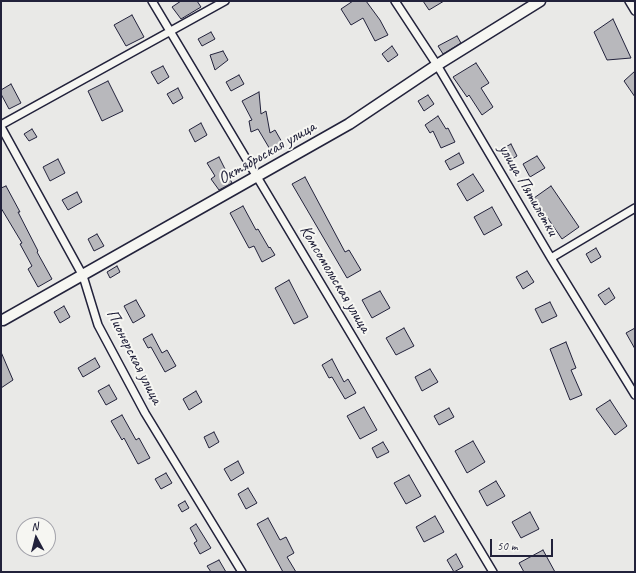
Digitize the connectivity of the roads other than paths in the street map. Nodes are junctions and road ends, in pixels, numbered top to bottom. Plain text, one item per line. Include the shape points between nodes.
1 (152, 1) edge
2 (225, 1) edge
3 (394, 1) edge
4 (540, 1) edge
5 (629, 1) edge
6 (635, 11) edge
7 (171, 32) junction
8 (437, 65) junction
9 (1, 126) edge
10 (257, 178) junction
11 (635, 208) edge
12 (550, 258) junction
13 (83, 276) junction
14 (3, 320) dead end
15 (635, 394) edge
16 (242, 572) edge
17 (493, 572) edge

1 - 7 street, Комсомольская улица
2 - 7 street
3 - 8 street, улица Пятилетки
4 - 8 street, Октябрьская улица
5 - 6 street
7 - 9 street
7 - 10 street, Комсомольская улица
8 - 10 street, Октябрьская улица via 350,124
8 - 12 street, улица Пятилетки
9 - 13 street, Пионерская улица
10 - 13 street, Октябрьская улица
10 - 17 street, Комсомольская улица
11 - 12 street
12 - 15 street, улица Пятилетки
13 - 14 street, Октябрьская улица
13 - 16 street, Пионерская улица via 98,325 145,413

